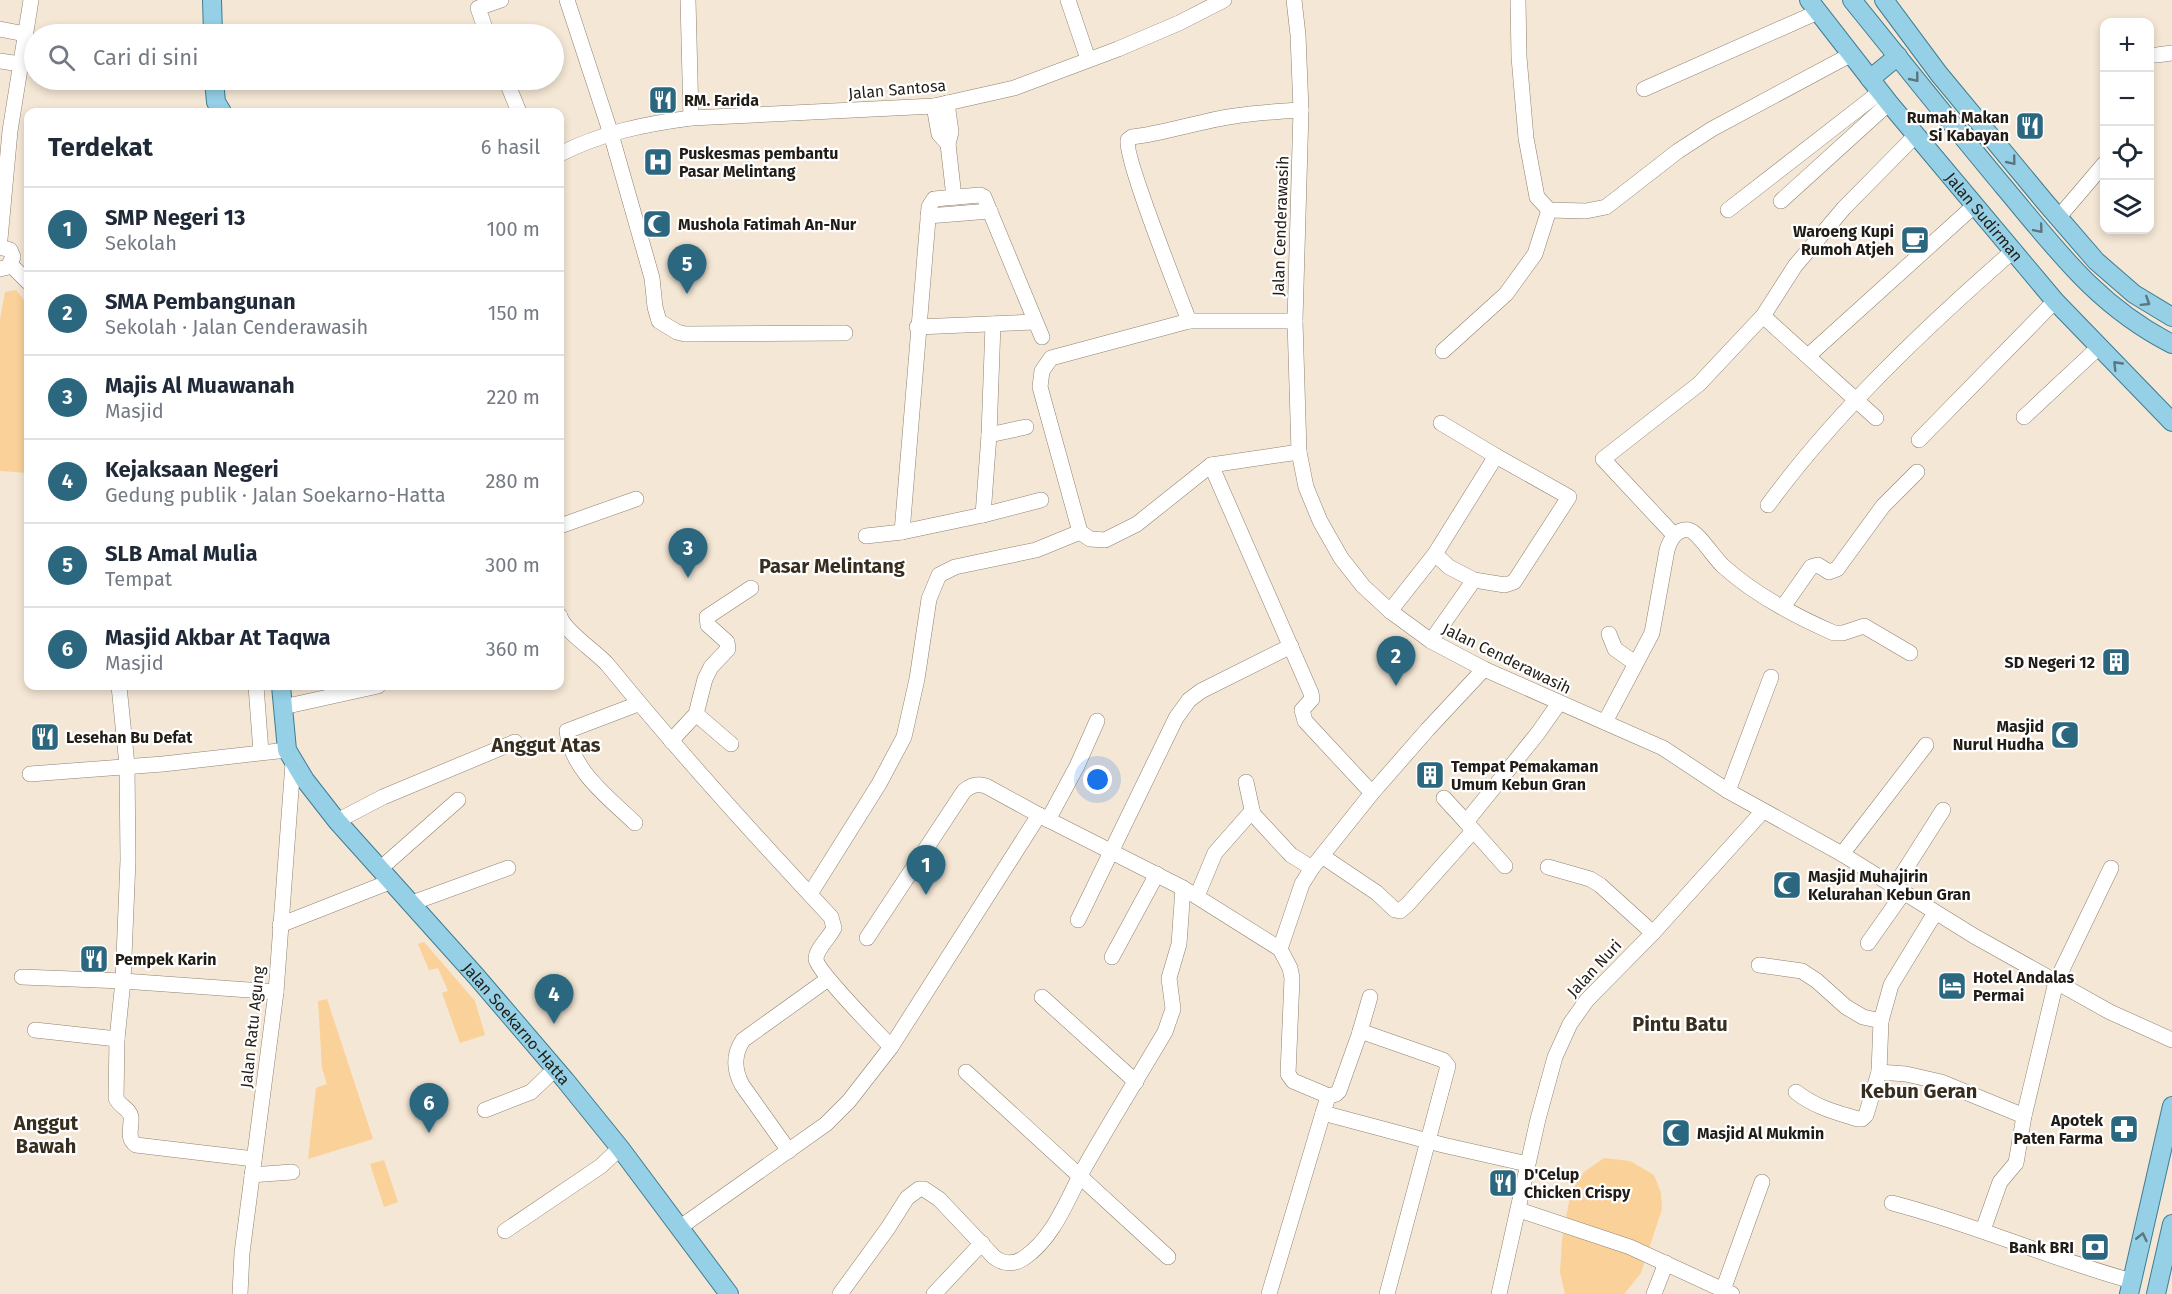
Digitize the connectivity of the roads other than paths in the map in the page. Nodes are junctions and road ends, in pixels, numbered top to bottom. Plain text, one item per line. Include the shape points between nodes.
1 (31, 0) edge
2 (212, 0) edge
3 (501, 0) edge
4 (567, 0) edge
5 (688, 0) edge
6 (1068, 0) edge
7 (1224, 0) edge
8 (1294, 0) edge
9 (1518, 0) edge
10 (1852, 0) edge
11 (1884, 0) edge
12 (476, 4) edge
13 (1814, 6) edge
14 (27, 24) edge
15 (213, 24) edge
16 (483, 24) edge
17 (0, 29) edge
18 (24, 34) edge
19 (24, 40) edge
20 (1850, 55) junction
21 (1898, 56) junction
22 (1088, 60) junction
23 (0, 61) edge
24 (20, 64) junction
25 (214, 90) edge
26 (510, 90) edge
27 (1644, 90) dead end
28 (1880, 91) junction
29 (941, 105) junction
30 (215, 108) edge
31 (517, 108) edge
32 (1301, 110) junction
33 (691, 118) junction
34 (5, 130) edge
35 (611, 134) junction
36 (1916, 135) junction
37 (564, 151) edge
38 (2100, 169) edge
39 (954, 197) junction
40 (1781, 201) dead end
41 (1975, 205) junction
42 (1549, 210) junction
43 (1728, 210) dead end
44 (990, 211) junction
45 (928, 216) junction
46 (2058, 218) junction
47 (0, 234) edge
48 (0, 239) edge
49 (0, 247) edge
50 (2014, 250) junction
51 (5, 267) edge
52 (24, 279) edge
53 (2055, 301) junction
54 (1763, 316) junction
55 (2172, 317) edge
56 (1189, 321) junction
57 (1295, 321) junction
58 (1035, 322) junction
59 (993, 324) junction
60 (917, 327) junction
61 (845, 333) dead end
62 (1042, 337) dead end
63 (2172, 344) edge
64 (2099, 347) junction
65 (1443, 351) dead end
66 (1808, 356) junction
67 (2138, 388) junction
68 (1858, 400) junction
69 (2172, 407) edge
70 (2024, 417) dead end
71 (1876, 418) dead end
72 (2172, 422) edge
73 (1440, 423) dead end
74 (1026, 427) dead end
75 (989, 435) junction
76 (1919, 440) dead end
77 (1299, 445) junction
78 (1496, 456) junction
79 (1211, 465) junction
80 (1917, 472) dead end
81 (636, 499) dead end
82 (1041, 500) dead end
83 (1768, 505) dead end
84 (983, 515) junction
85 (564, 525) edge
86 (902, 532) junction
87 (1674, 535) junction
88 (866, 536) dead end
89 (1092, 537) junction
90 (1435, 554) junction
91 (1474, 580) junction
92 (751, 588) dead end
93 (1782, 607) junction
94 (1390, 611) junction
95 (564, 625) edge
96 (1609, 634) dead end
97 (1431, 641) junction
98 (1291, 646) junction
99 (1910, 653) dead end
100 (1635, 663) junction
101 (1484, 669) junction
102 (1771, 677) dead end
103 (119, 690) edge
104 (256, 690) edge
105 (281, 690) edge
106 (359, 690) edge
107 (638, 704) junction
108 (1559, 704) junction
109 (283, 706) junction
110 (696, 714) junction
111 (1097, 721) dead end
112 (1605, 722) junction
113 (671, 741) junction
114 (514, 742) dead end
115 (731, 744) dead end
116 (1926, 745) dead end
117 (261, 752) junction
118 (290, 756) junction
119 (127, 765) junction
120 (30, 774) dead end
121 (1246, 782) dead end
122 (1728, 791) junction
123 (1372, 793) junction
124 (1444, 798) dead end
125 (458, 800) dead end
126 (1943, 810) dead end
127 (1252, 811) junction
128 (1762, 811) junction
129 (1043, 818) junction
130 (338, 821) junction
131 (635, 823) dead end
132 (1469, 827) junction
133 (1110, 853) junction
134 (1322, 855) junction
135 (1842, 855) junction
136 (1505, 866) dead end
137 (1548, 867) dead end
138 (508, 868) dead end
139 (1312, 868) junction
140 (2110, 868) dead end
141 (1157, 874) junction
142 (386, 875) junction
143 (1183, 888) junction
144 (1899, 890) junction
145 (810, 894) junction
146 (1197, 896) junction
147 (412, 903) junction
148 (1935, 913) junction
149 (1078, 920) dead end
150 (280, 925) junction
151 (1653, 933) junction
152 (867, 938) dead end
153 (1868, 943) dead end
154 (1280, 949) junction
155 (1112, 957) dead end
156 (1759, 965) dead end
157 (22, 977) dead end
158 (828, 979) junction
159 (123, 981) junction
160 (2056, 982) junction
161 (276, 992) junction
162 (1042, 997) dead end
163 (1370, 997) dead end
164 (1881, 1021) junction
165 (35, 1030) dead end
166 (1360, 1031) junction
167 (117, 1039) junction
168 (2172, 1040) edge
169 (891, 1047) junction
170 (555, 1069) junction
171 (966, 1072) dead end
172 (1879, 1072) junction
173 (1136, 1082) junction
174 (1796, 1092) dead end
175 (1326, 1097) junction
176 (2172, 1106) edge
177 (484, 1110) dead end
178 (1323, 1113) junction
179 (2024, 1116) junction
180 (1427, 1141) junction
181 (620, 1148) junction
182 (789, 1151) junction
183 (254, 1159) junction
184 (1527, 1164) junction
185 (292, 1172) dead end
186 (252, 1175) junction
187 (1079, 1177) junction
188 (1762, 1182) dead end
189 (1892, 1203) dead end
190 (1519, 1210) junction
191 (2172, 1224) edge
192 (679, 1228) junction
193 (1983, 1230) junction
194 (505, 1231) dead end
195 (982, 1244) junction
196 (1168, 1257) dead end
197 (1666, 1263) junction
198 (2131, 1287) edge
199 (1727, 1292) edge
200 (240, 1294) edge
201 (729, 1294) edge
202 (840, 1294) edge
203 (934, 1294) edge
204 (1269, 1294) edge
205 (1387, 1294) edge
206 (1500, 1294) edge
207 (1654, 1294) edge
208 (2156, 1294) edge

1 - 14 street
2 - 15 main road
3 - 12 street
4 - 35 street
5 - 33 street
6 - 22 street
7 - 22 street, Jalan Santosa
8 - 32 street, Jalan Cenderawasih
9 - 42 street via 1526,138 1537,196
10 - 21 main road, Jalan Sudirman
11 -> 46 main road via 1939,74
12 - 16 street
13 - 20 main road, Jalan Sudirman
13 - 27 street
17 - 18 street
19 - 24 street
20 - 28 main road, Jalan Sudirman
20 - 42 street via 1712,129 1606,207
21 - 28 main road
21 -> 63 main road, Jalan Sudirman via 2057,251 2096,293 2123,316
22 - 29 street, Jalan Santosa via 1014,88
23 - 24 street
24 - 34 street
25 - 30 main road
26 - 31 street
28 - 36 main road, Jalan Sudirman
28 - 40 street
28 - 43 street
29 - 33 street, Jalan Santosa
29 - 39 street via 939,134 948,144
32 - 56 street via 1206,121 1128,140 1126,146 1138,183
32 - 57 street, Jalan Cenderawasih
33 - 35 street, Jalan Santosa
34 - 47 street
35 - 37 street, Jalan Santosa
35 - 61 street via 652,279 659,321 685,334
36 - 41 main road, Jalan Sudirman
36 - 54 street via 1794,266
38 - 46 street
39 - 44 street via 980,195
39 - 45 street via 934,199
41 - 50 main road, Jalan Sudirman
41 - 66 street
42 - 65 street via 1534,254 1506,294
44 - 45 street
44 - 58 street
45 - 60 street
46 -> 55 main road via 2109,274
47 - 48 street
49 - 51 street via 12,254
50 - 53 main road, Jalan Sudirman
50 - 68 street
51 - 52 street
53 - 64 main road, Jalan Sudirman
53 - 76 street
54 - 66 street
54 - 87 street via 1699,384 1603,459
56 - 57 street
56 - 89 street via 1051,358 1042,371 1040,387
57 - 77 street, Jalan Cenderawasih
58 - 59 street
58 - 62 street
59 - 60 street
59 - 75 street
60 - 86 street
67 -> 64 main road, Jalan Sudirman
64 - 70 street
66 - 68 street
67 - 69 main road
67 - 72 main road, Jalan Sudirman
68 - 71 street
68 - 83 street via 1788,477
73 - 78 street
74 - 75 street
75 - 84 street
77 - 79 street
77 - 94 street, Jalan Cenderawasih via 1306,486 1320,521 1341,558
78 - 90 street
78 - 91 street via 1569,497 1513,583
79 - 89 street via 1144,519
79 - 98 street
80 - 93 street via 1883,506 1837,570 1811,567
81 - 85 street
82 - 84 street
84 - 86 street
86 - 88 street
87 - 93 street via 1683,530 1693,532 1733,574
87 - 100 street via 1666,550 1652,633
89 - 145 street via 944,571 932,588 907,730 879,784
90 - 91 street via 1449,567
90 - 94 street
91 - 97 street
92 - 110 street via 707,617 708,626 726,642 728,649 705,679
93 - 99 street via 1834,633 1864,626
94 - 97 street, Jalan Cenderawasih
95 - 107 street via 605,662
96 - 100 street via 1615,649
97 - 101 street, Jalan Cenderawasih
98 - 123 street via 1312,697 1302,710 1305,721
98 - 133 street via 1189,700 1176,718
100 - 112 street
101 - 108 street, Jalan Cenderawasih
101 - 123 street
102 - 122 street
103 - 119 street
104 - 117 street
105 - 109 main road
106 - 109 street
107 - 113 street
107 - 131 street via 567,731 587,777
108 - 112 street, Jalan Cenderawasih
108 - 132 street
109 - 118 main road
110 - 113 street
110 - 115 street
111 - 129 street via 1077,766
112 - 122 street, Jalan Cenderawasih via 1663,748
113 - 145 street
114 - 130 street via 383,797
116 - 135 street
117 - 118 street
117 - 119 street
118 - 130 main road, Jalan Soekarno-Hatta
118 - 150 street, Jalan Ratu Agung
119 - 120 street
119 - 159 street
121 - 127 street
122 - 128 street, Jalan Cenderawasih
123 - 134 street
124 - 132 street
125 - 142 street
126 - 144 street
127 - 139 street via 1284,848
127 - 146 street via 1215,853
128 - 135 street, Jalan Cenderawasih
128 - 151 street, Jalan Nuri
129 - 133 street
129 - 152 street via 986,786 970,786
129 - 169 street
130 - 142 main road, Jalan Soekarno-Hatta
132 - 134 street via 1400,911
132 - 136 street
133 - 141 street
133 - 149 street
134 - 139 street
135 - 144 street, Jalan Cenderawasih
137 - 151 street via 1600,885
138 - 147 street
139 - 154 street via 1302,884
140 - 160 street
141 - 143 street
141 - 155 street
142 - 147 main road, Jalan Soekarno-Hatta
142 - 150 street
143 - 146 street
143 - 173 street via 1179,944 1169,978 1173,1009 1165,1032
144 - 148 street, Jalan Cenderawasih
144 - 153 street
145 - 158 street via 835,925 816,959
146 - 154 street
147 - 170 main road, Jalan Soekarno-Hatta
148 - 160 street, Jalan Cenderawasih
148 - 164 street via 1892,985
150 - 161 street, Jalan Ratu Agung
151 - 184 street, Jalan Nuri via 1587,1000 1570,1024 1555,1057
154 - 175 street via 1292,978 1288,1074 1293,1081
156 - 164 street via 1809,974 1846,1007
157 - 159 street
158 - 169 street
158 - 182 street via 743,1040 735,1059 742,1085
159 - 161 street
159 - 167 street
160 - 168 street, Jalan Cenderawasih
160 - 179 street
161 - 183 street, Jalan Ratu Agung
162 - 173 street
163 - 166 street
164 - 172 street
165 - 167 street
166 - 175 street via 1339,1091
166 - 180 street via 1447,1063 1449,1070
167 - 183 street via 116,1098 131,1116 133,1144
169 - 182 street via 835,1116
170 - 177 street via 531,1092
170 - 181 main road, Jalan Soekarno-Hatta
171 - 187 street
172 - 174 street via 1869,1109 1860,1119 1823,1109
172 - 179 street via 1941,1082
173 - 187 street
175 - 178 street
198 -> 176 main road
178 - 180 street
178 - 204 street
179 - 193 street via 2016,1163 2000,1182
180 - 184 street
180 - 205 street
181 - 192 main road, Jalan Soekarno-Hatta
181 - 194 street via 601,1166
182 - 192 street
183 - 186 street, Jalan Ratu Agung
184 - 190 street, Jalan Nuri
185 - 186 street
186 - 200 street, Jalan Ratu Agung
187 - 195 street via 1050,1231 1024,1258 1004,1263
187 - 196 street
188 - 199 street
189 - 193 street
190 - 197 street via 1614,1240
190 - 206 street, Jalan Nuri
191 - 208 main road
192 - 201 main road, Jalan Soekarno-Hatta
193 - 198 street
195 - 202 street via 939,1199 919,1189 907,1198
195 - 203 street
197 - 199 street
197 - 207 street

